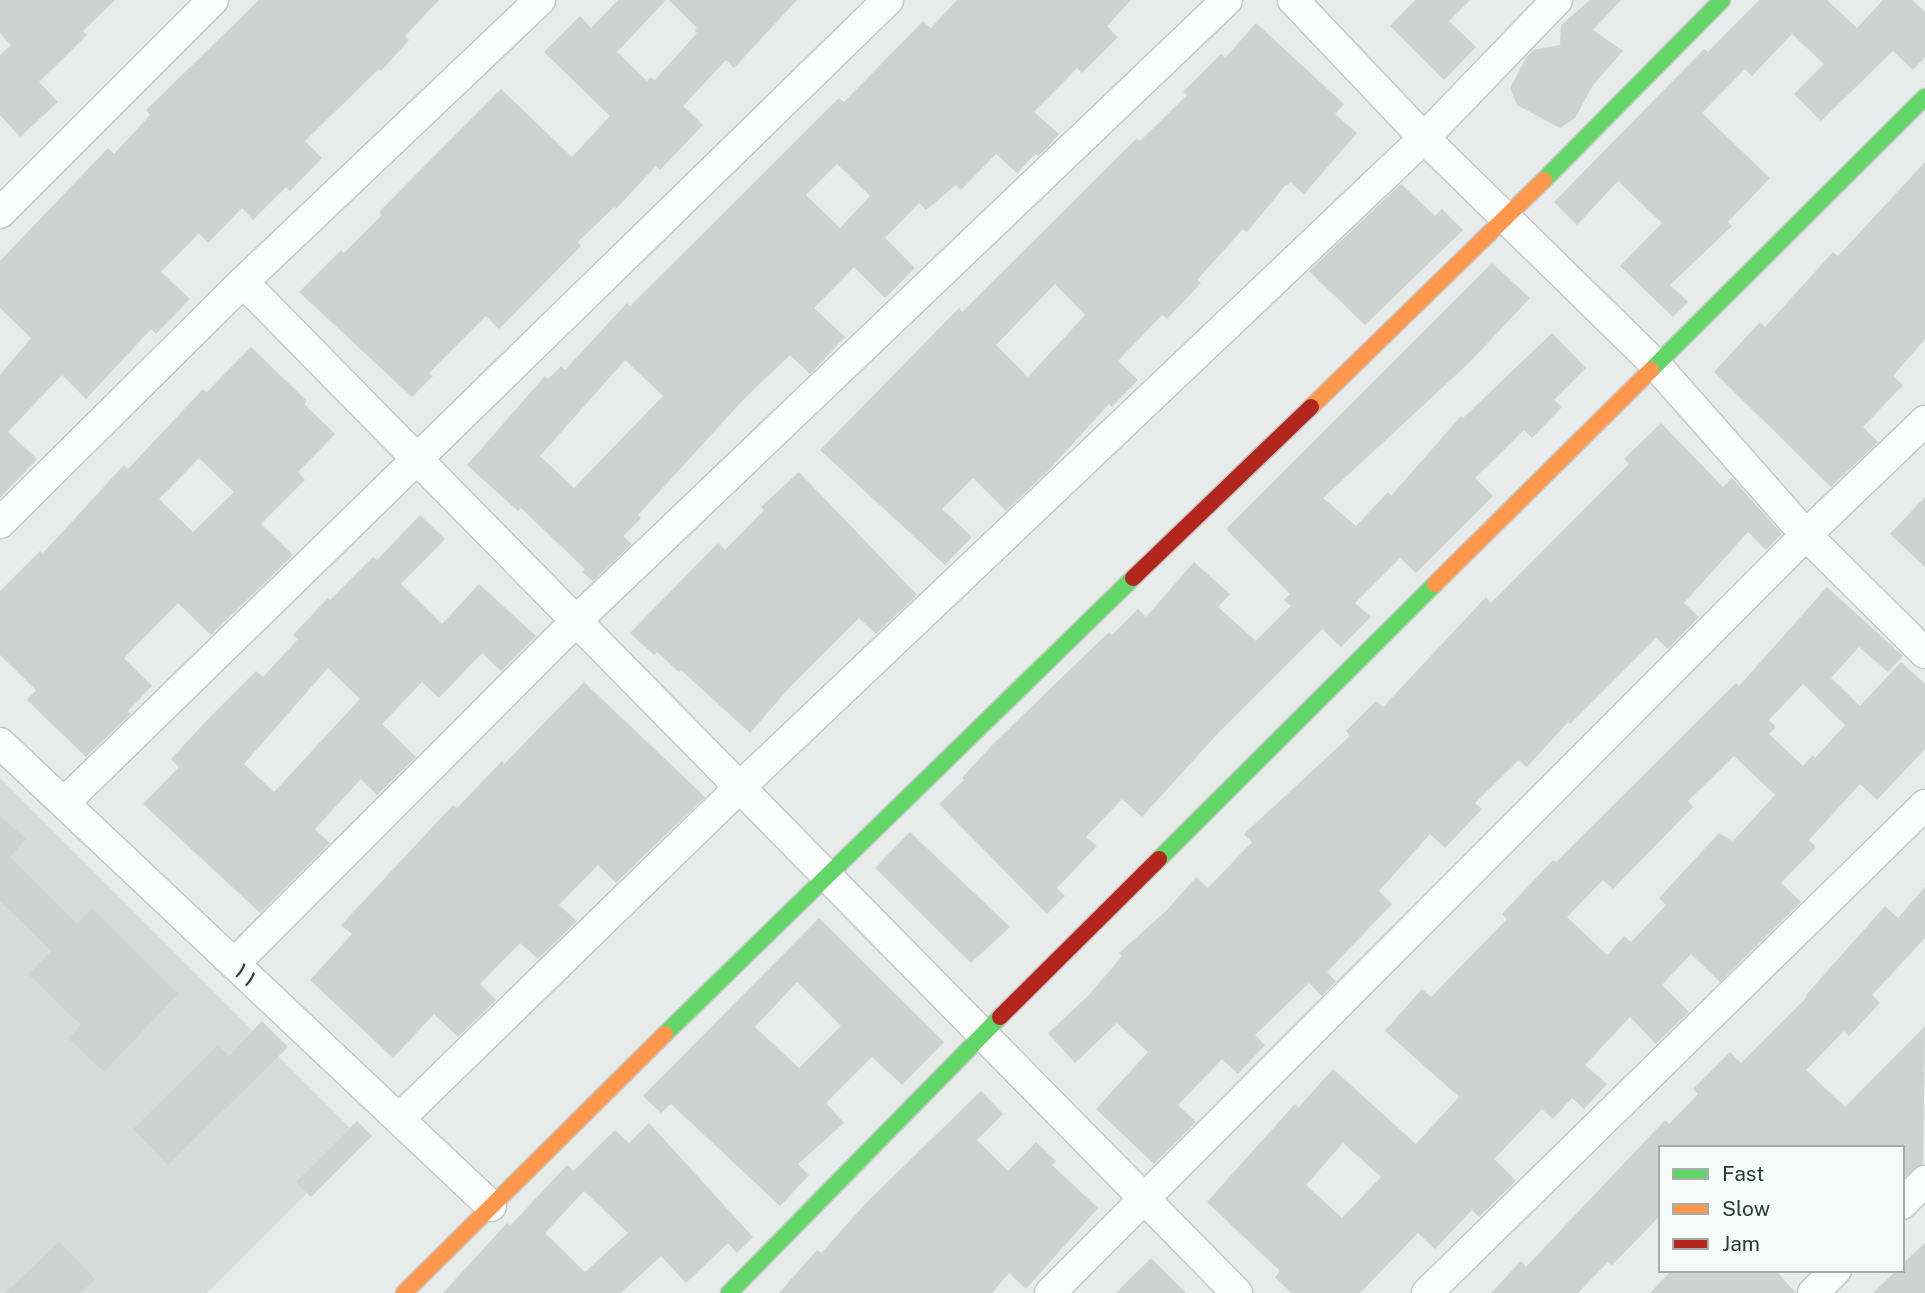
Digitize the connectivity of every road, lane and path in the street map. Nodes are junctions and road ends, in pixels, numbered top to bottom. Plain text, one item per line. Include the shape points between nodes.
1 (213, 0) edge
2 (540, 0) edge
3 (888, 0) edge
4 (1227, 0) edge
5 (1293, 0) edge
6 (1557, 0) edge
7 (1722, 0) edge
8 (1925, 97) edge
9 (1424, 138) junction
10 (0, 213) edge
11 (1508, 217) junction
12 (243, 282) junction
13 (1656, 365) junction
14 (1925, 421) edge
15 (416, 458) junction
16 (0, 523) edge
17 (1805, 535) junction
18 (576, 621) junction
19 (1925, 653) edge
20 (0, 743) edge
21 (740, 788) junction
22 (64, 803) junction
23 (1925, 805) edge
24 (826, 875) junction
25 (234, 964) junction
26 (983, 1034) junction
27 (399, 1119) junction
28 (1925, 1181) edge
29 (1144, 1199) junction
30 (1904, 1202) edge
31 (491, 1206) junction
32 (1834, 1272) edge
33 (404, 1293) edge
34 (729, 1293) edge
35 (1050, 1293) edge
36 (1237, 1293) edge
37 (1427, 1293) edge
38 (1813, 1293) edge

1 - 10 street
2 - 12 street
3 - 15 street
4 - 18 street
5 - 9 street
6 - 9 street
7 - 11 street
8 - 13 street
9 - 11 street
9 - 21 street
11 - 13 street
11 - 24 street
12 - 15 street
12 - 16 street
13 - 17 street
13 - 26 street
14 - 17 street
15 - 18 street
15 - 22 street
17 - 19 street
17 - 29 street
18 - 21 street
18 - 25 street
20 - 22 street, ۱۱
21 - 24 street
21 - 27 street
22 - 25 street, ۱۱
23 - 37 street
24 - 26 street
24 - 31 street
25 - 27 street, ۱۱
26 - 29 street
26 - 34 street
27 - 31 street, ۱۱
28 - 30 street
29 - 35 street
29 - 36 street
31 - 33 street
32 - 38 street

